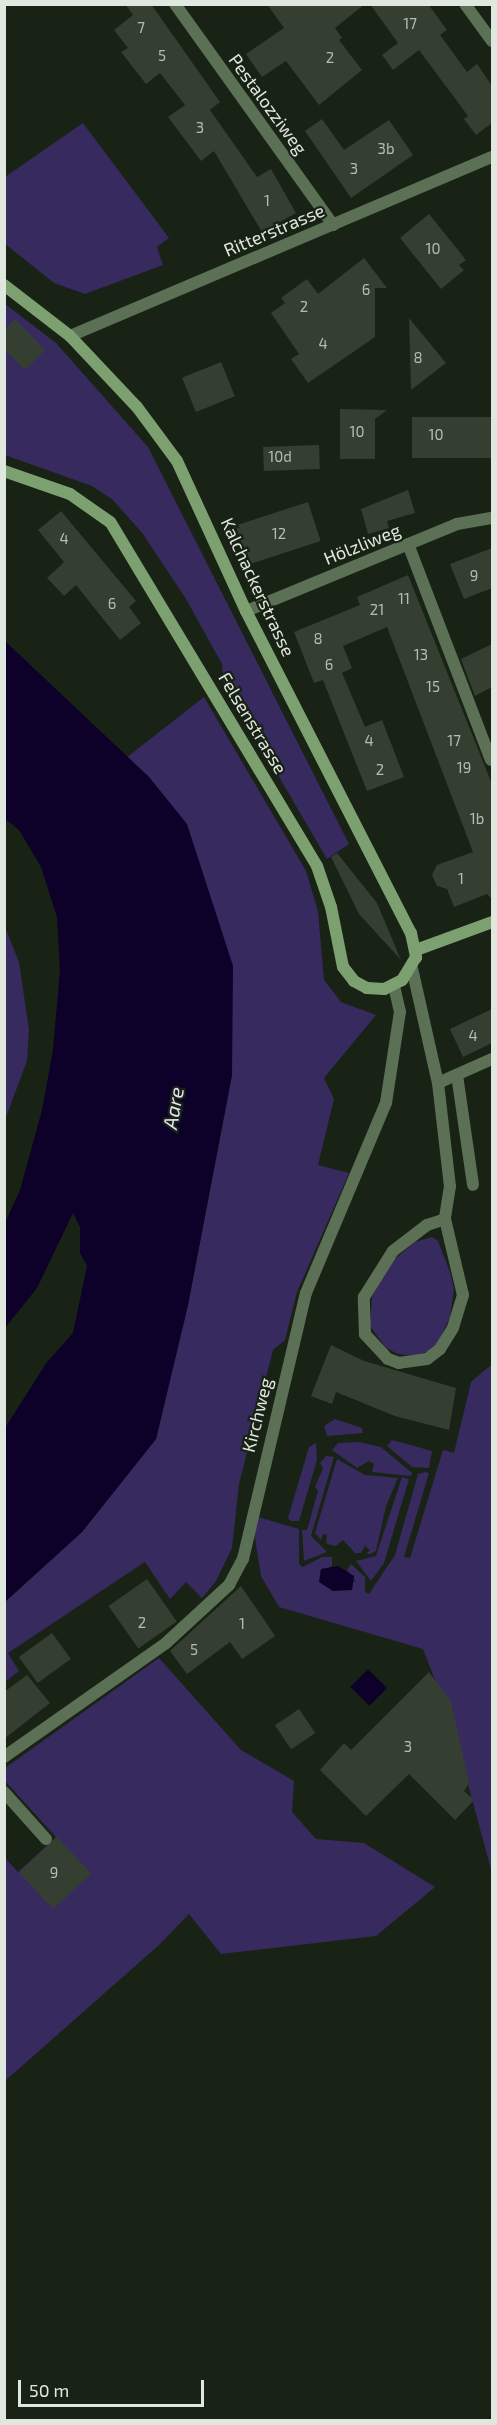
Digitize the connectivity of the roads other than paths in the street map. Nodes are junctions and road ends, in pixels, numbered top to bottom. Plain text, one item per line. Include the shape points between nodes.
1 (175, 4) edge
2 (465, 4) edge
3 (492, 41) edge
4 (492, 157) edge
5 (333, 225) junction
6 (4, 285) edge
7 (70, 336) junction
8 (4, 471) edge
9 (492, 518) edge
10 (408, 544) junction
11 (246, 610) junction
12 (491, 760) edge
13 (492, 922) edge
14 (416, 950) junction
15 (412, 968) junction
16 (394, 986) junction
17 (492, 1059) edge
18 (457, 1075) junction
19 (438, 1083) junction
20 (473, 1185) dead end
21 (445, 1219) junction
22 (4, 1757) edge
23 (4, 1792) edge
24 (46, 1839) dead end

1 - 5 street, Pestalozziweg
2 - 3 street
4 - 5 street, Ritterstrasse
5 - 7 street, Ritterstrasse
6 - 7 street, Kalchackerstrasse
7 - 11 street, Kalchackerstrasse via 137,407 177,461
8 - 16 street, Felsenstrasse via 70,494 110,522 317,866 331,907 343,967 354,981 367,988
9 - 10 street, Hölzliweg via 457,524
10 - 11 street, Hölzliweg
10 - 12 street
11 - 14 street, Kalchackerstrasse via 404,918
13 - 14 street
14 - 15 street
15 - 16 street
15 - 19 street
16 - 22 street, Kirchweg via 400,1012 386,1103 306,1293 243,1559 229,1585 188,1625
17 - 18 street
18 - 19 street
18 - 20 street
19 - 21 street via 450,1186
21 - 21 street via 427,1225 393,1251 364,1298 365,1334 388,1359 399,1364 427,1359 440,1349 461,1306 462,1282
23 - 24 street

